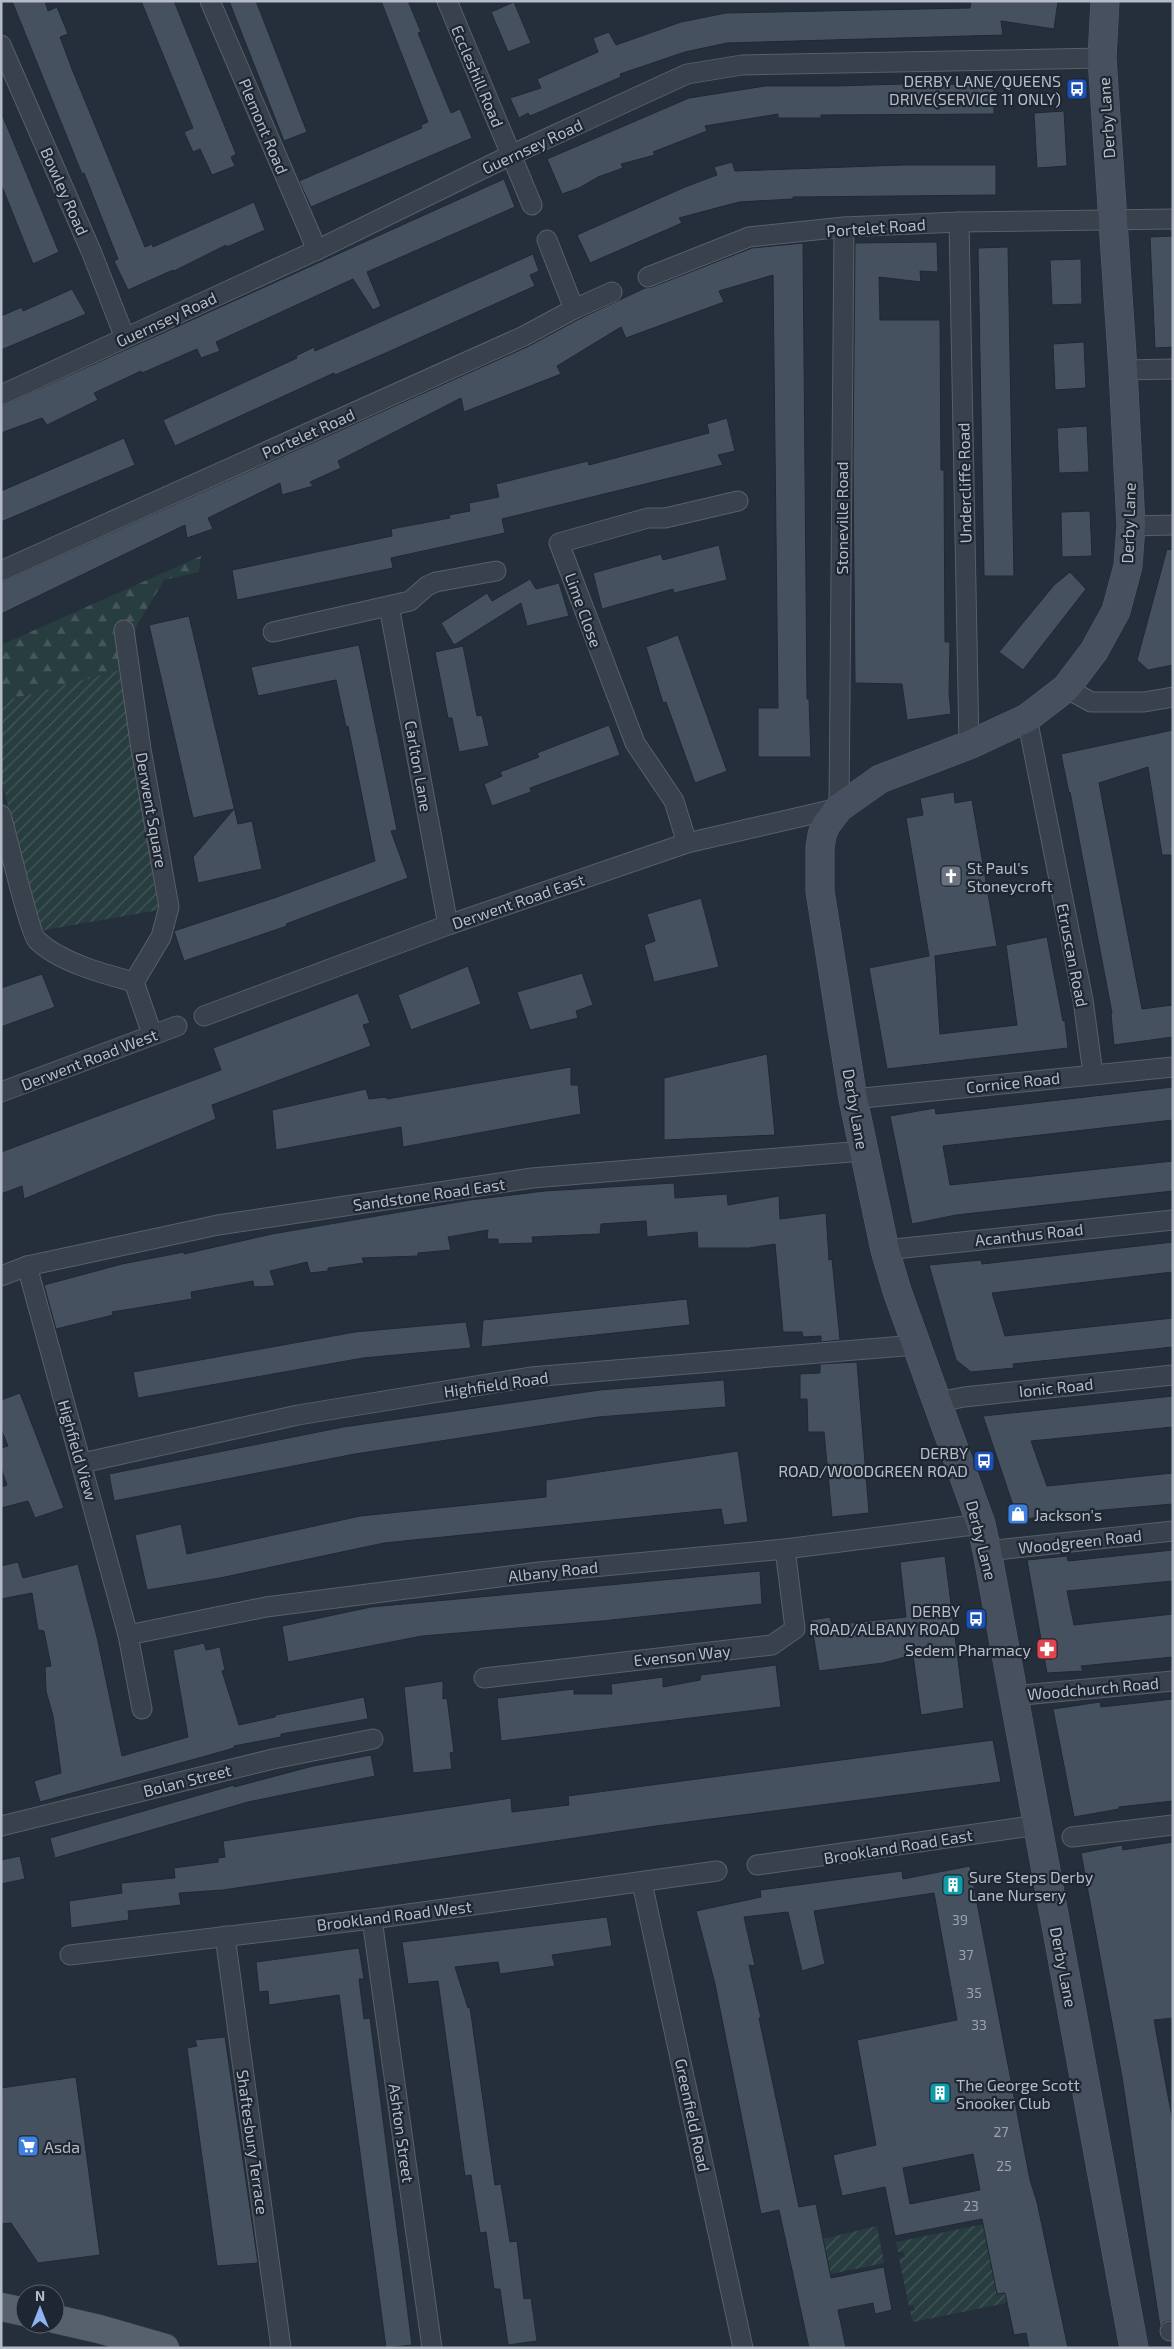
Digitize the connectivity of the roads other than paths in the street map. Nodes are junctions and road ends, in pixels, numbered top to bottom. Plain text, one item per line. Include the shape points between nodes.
1 (210, 1) edge
2 (447, 1) edge
3 (1105, 1) edge
4 (1, 45) edge
5 (1102, 58) junction
6 (511, 155) junction
7 (532, 205) dead end
8 (1112, 219) junction
9 (1173, 219) edge
10 (959, 222) junction
11 (844, 228) junction
12 (547, 240) dead end
13 (317, 250) junction
14 (648, 277) dead end
15 (612, 292) dead end
16 (574, 309) junction
17 (125, 338) junction
18 (1173, 369) edge
19 (1123, 370) junction
20 (1, 395) edge
21 (738, 501) dead end
22 (1173, 525) edge
23 (1131, 526) junction
24 (496, 570) dead end
25 (1, 571) edge
26 (389, 606) junction
27 (124, 630) dead end
28 (273, 632) dead end
29 (1066, 688) junction
30 (1173, 697) edge
31 (1027, 718) junction
32 (969, 745) junction
33 (840, 808) junction
34 (1, 815) edge
35 (687, 843) junction
36 (448, 925) junction
37 (134, 982) junction
38 (204, 1016) dead end
39 (177, 1026) dead end
40 (152, 1034) junction
41 (1173, 1067) edge
42 (1093, 1074) junction
43 (1, 1092) edge
44 (853, 1099) junction
45 (863, 1151) junction
46 (1173, 1220) edge
47 (885, 1250) junction
48 (27, 1266) junction
49 (1, 1276) edge
50 (916, 1345) junction
51 (1173, 1375) edge
52 (939, 1402) junction
53 (82, 1463) junction
54 (981, 1524) junction
55 (1173, 1531) edge
56 (785, 1549) junction
57 (987, 1551) junction
58 (128, 1635) junction
59 (484, 1678) dead end
60 (1173, 1681) edge
61 (1012, 1696) junction
62 (142, 1709) dead end
63 (373, 1739) dead end
64 (1038, 1825) junction
65 (1173, 1825) edge
66 (1, 1826) edge
67 (1074, 1837) dead end
68 (757, 1865) dead end
69 (717, 1871) dead end
70 (642, 1882) junction
71 (372, 1919) junction
72 (225, 1936) junction
73 (70, 1955) dead end
74 (65, 2321) edge
75 (165, 2348) edge
76 (281, 2348) edge
77 (432, 2348) edge
78 (743, 2348) edge
79 (1134, 2348) edge

1 - 13 street, Plemont Road
2 - 6 street, Eccleshill Road
3 - 5 street, Derby Lane
4 - 17 street, Bowley Road via 92,251
5 - 6 street, Guernsey Road via 723,68 687,74
5 - 8 street, Derby Lane
6 - 7 street, Eccleshill Road
6 - 13 street, Guernsey Road
8 - 9 street, Portelet Road
8 - 10 street, Portelet Road
8 - 19 street, Derby Lane
10 - 11 street, Portelet Road
10 - 32 street, Undercliffe Road
11 - 14 street, Portelet Road via 749,238
11 - 33 street, Stoneville Road
12 - 16 street
13 - 17 street, Guernsey Road
15 - 16 street, Portelet Road
16 - 25 street, Portelet Road via 524,336
17 - 20 street, Guernsey Road
18 - 19 street
19 - 23 street, Derby Lane
21 - 35 street, Lime Close via 665,518 648,518 560,542 635,743 674,802
22 - 23 street
23 - 29 street, Derby Lane via 1128,566 1116,610 1094,651
24 - 26 street via 436,582 410,601
26 - 28 street
26 - 36 street, Carlton Lane
27 - 37 street, Derwent Square via 169,907 161,937
29 - 30 street via 1091,702 1144,702
29 - 31 street, Derby Lane
31 - 32 street, Derby Lane
31 - 42 street, Etruscan Road via 1082,1000
32 - 33 street, Derby Lane via 880,779
33 - 35 street, Derwent Road East
33 - 44 street, Derby Lane via 822,835 820,891
34 - 37 street via 35,939 68,959
35 - 36 street, Derwent Road East
36 - 38 street, Derwent Road East
37 - 40 street
39 - 40 street, Derwent Road West
40 - 43 street, Derwent Road West
41 - 42 street, Cornice Road
42 - 44 street, Cornice Road
44 - 45 street, Derby Lane
45 - 47 street, Derby Lane
45 - 48 street, Sandstone Road East via 532,1178 218,1225
46 - 47 street, Acanthus Road
47 - 50 street, Derby Lane
48 - 49 street, Sandstone Road East
48 - 53 street, Highfield View
50 - 52 street, Derby Lane
50 - 53 street, Highfield Road via 532,1377 298,1415
51 - 52 street, Ionic Road
52 - 54 street, Derby Lane
53 - 58 street, Highfield View
54 - 56 street, Albany Road
54 - 57 street, Derby Lane
55 - 57 street, Woodgreen Road
56 - 58 street, Albany Road via 539,1572 276,1606
56 - 59 street, Evenson Way via 795,1629 772,1645
57 - 61 street, Derby Lane
58 - 62 street, Highfield View
60 - 61 street, Woodchurch Road
61 - 64 street, Derby Lane
63 - 66 street, Bolan Street via 273,1759
64 - 68 street, Brookland Road East
64 - 79 street, Derby Lane
65 - 67 street
69 - 70 street, Brookland Road West
70 - 71 street, Brookland Road West
70 - 78 street, Greenfield Road
71 - 72 street, Brookland Road West
71 - 77 street, Ashton Street
72 - 73 street, Brookland Road West
72 - 76 street, Shaftesbury Terrace
74 - 75 main road

